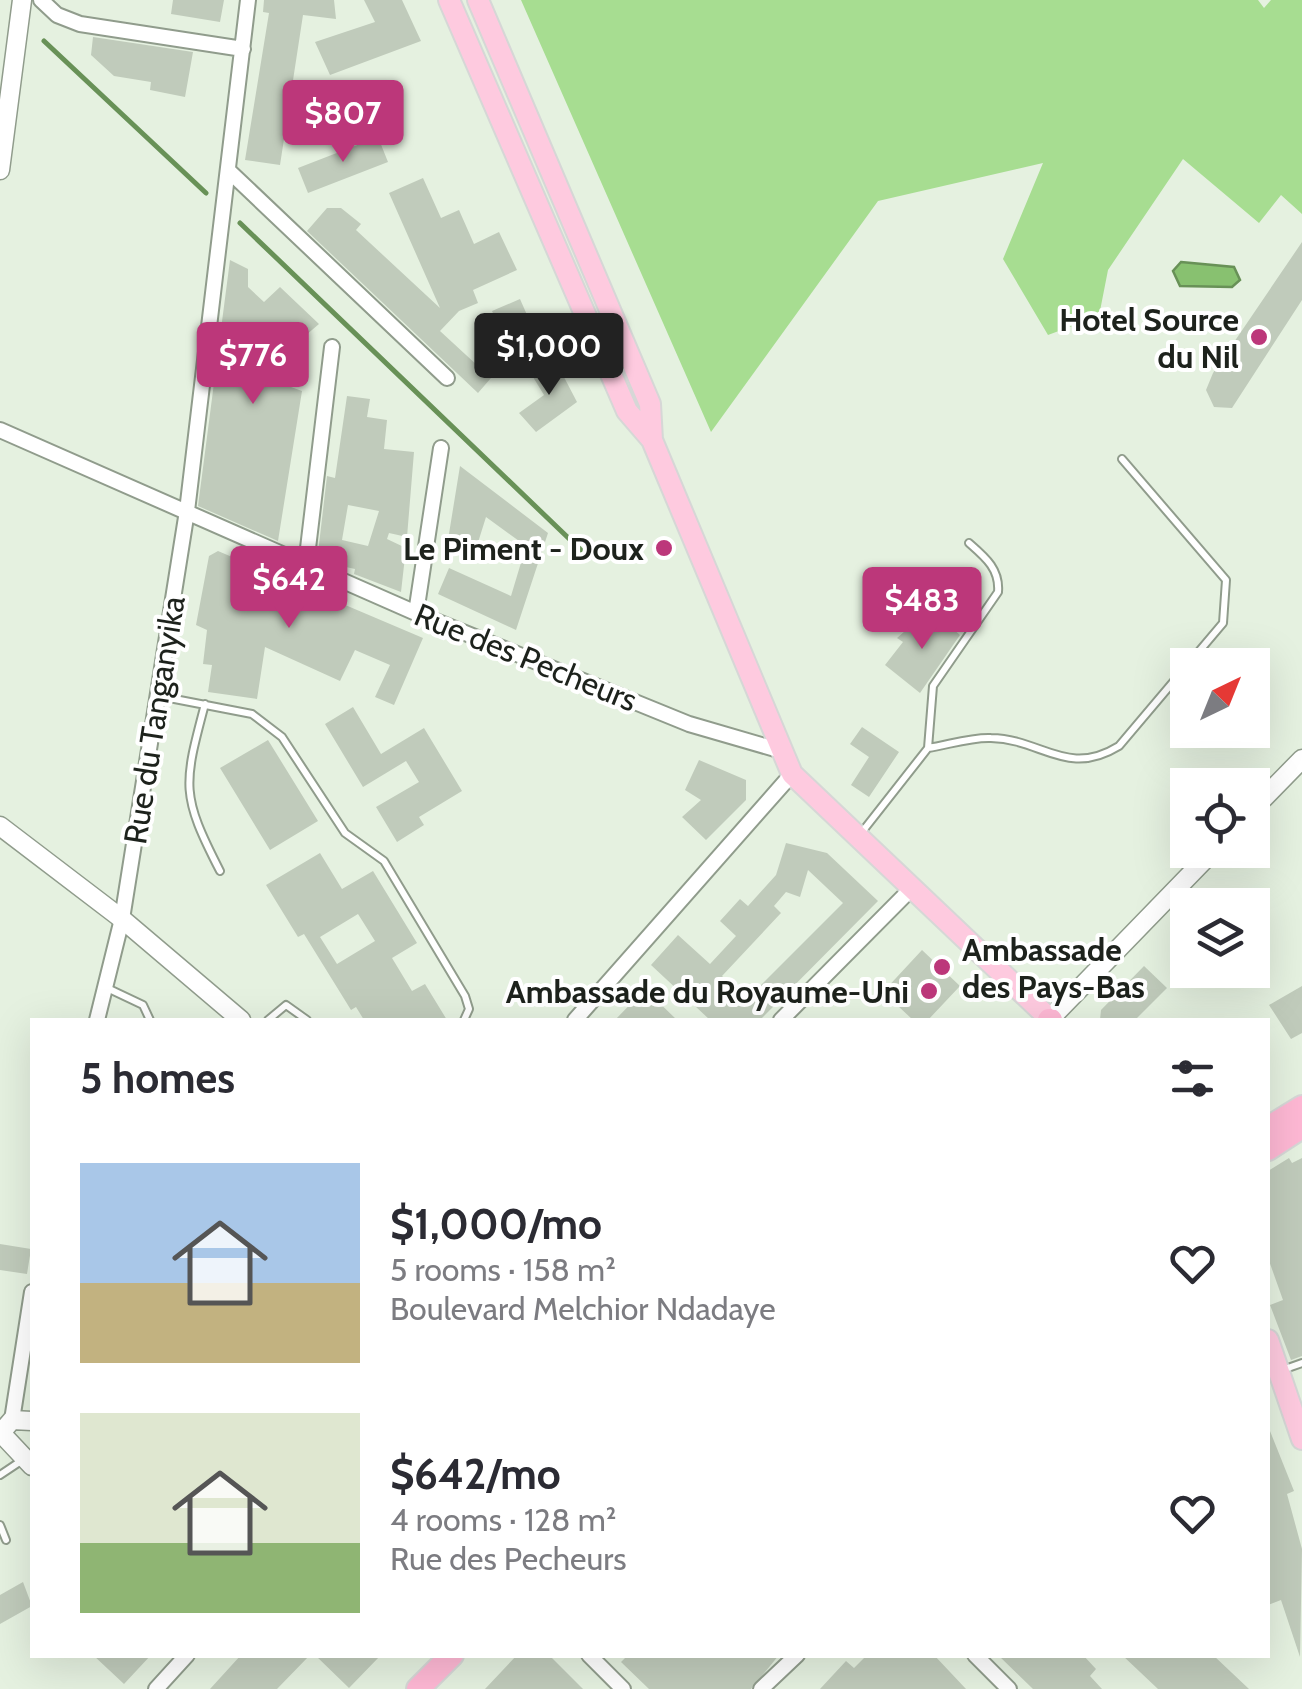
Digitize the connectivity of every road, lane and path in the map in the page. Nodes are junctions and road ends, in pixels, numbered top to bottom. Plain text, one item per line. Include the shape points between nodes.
1 (22, 0) edge
2 (41, 0) edge
3 (248, 0) edge
4 (448, 0) edge
5 (478, 0) edge
6 (243, 49) junction
7 (0, 170) edge
8 (230, 172) junction
9 (332, 347) dead end
10 (447, 378) dead end
11 (0, 430) edge
12 (652, 440) junction
13 (441, 448) dead end
14 (1122, 460) dead end
15 (187, 511) junction
16 (969, 544) dead end
17 (306, 564) junction
18 (416, 613) junction
19 (158, 696) junction
20 (205, 704) junction
21 (928, 748) junction
22 (782, 751) junction
23 (1302, 759) edge
24 (792, 774) junction
25 (1270, 792) edge
26 (0, 826) edge
27 (858, 837) junction
28 (1197, 868) edge
29 (220, 870) dead end
30 (912, 888) junction
31 (122, 919) junction
32 (104, 986) junction
33 (97, 1018) edge
34 (149, 1018) edge
35 (239, 1018) edge
36 (271, 1018) edge
37 (304, 1018) edge
38 (465, 1018) edge
39 (577, 1018) edge
40 (783, 1018) edge
41 (1048, 1018) edge
42 (1052, 1018) edge
43 (1302, 1107) edge
44 (1270, 1127) edge
45 (1302, 1127) edge
46 (1270, 1148) edge
47 (30, 1302) edge
48 (1270, 1346) edge
49 (1302, 1363) edge
50 (1279, 1371) junction
51 (30, 1422) edge
52 (3, 1430) edge
53 (1302, 1439) edge
54 (29, 1462) edge
55 (0, 1475) edge
56 (0, 1525) edge
57 (6, 1540) dead end
58 (184, 1658) edge
59 (449, 1658) edge
60 (592, 1658) edge
61 (794, 1658) edge
62 (977, 1658) edge
63 (156, 1689) edge
64 (418, 1689) edge
65 (623, 1689) edge
66 (761, 1689) edge
67 (1009, 1689) edge

1 - 7 street
2 - 6 street via 80,24
3 - 6 street, Rue du Tanganyika
4 - 12 main road via 627,411
5 - 12 main road via 650,404
6 - 8 street, Rue du Tanganyika
8 - 10 street
8 - 15 street, Rue du Tanganyika
9 - 17 street
11 - 15 street, Rue des Pecheurs
12 - 22 main road
13 - 18 street
14 - 21 lane via 1226,580 1223,624 1120,746 1098,759 1067,759 991,738
15 - 17 street, Rue des Pecheurs
15 - 19 street, Rue du Tanganyika
16 - 21 lane via 991,563 998,592 933,686
17 - 18 street, Rue des Pecheurs
18 - 22 street, Rue des Pecheurs via 688,724
19 - 20 lane
19 - 31 street, Rue du Tanganyika
20 - 29 lane via 187,797
20 - 38 lane via 252,714 282,737 345,833 384,861 464,996
21 - 27 lane
22 - 24 main road
23 - 25 street
24 - 27 main road
24 - 39 street
26 - 31 street
27 - 30 main road
28 - 42 street
30 - 40 street
30 - 41 main road
31 - 32 street, Rue du Tanganyika
31 - 35 street
32 - 33 street, Rue du Tanganyika
32 - 34 lane via 143,1005
36 - 37 lane via 286,1006
43 - 44 highway
45 - 46 highway
47 - 52 street
48 - 50 main road
49 - 50 lane
50 - 53 main road
51 - 52 street
52 - 54 street
54 - 55 lane
56 - 57 lane
58 - 63 street
59 - 64 highway
60 - 65 street
61 - 66 street
62 - 67 street

